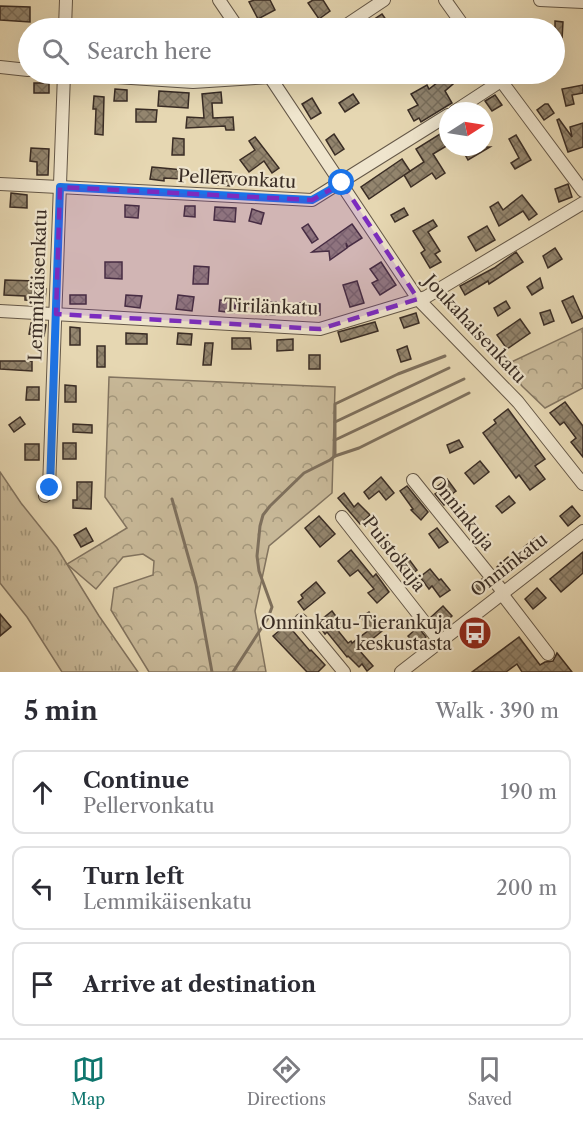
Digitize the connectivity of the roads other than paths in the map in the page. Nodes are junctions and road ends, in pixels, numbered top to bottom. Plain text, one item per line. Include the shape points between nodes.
1 (66, 0) edge
2 (219, 0) edge
3 (384, 0) edge
4 (445, 0) edge
5 (540, 0) edge
6 (583, 2) edge
7 (65, 18) edge
8 (231, 18) edge
9 (357, 18) edge
10 (458, 18) edge
11 (0, 68) edge
12 (18, 69) edge
13 (64, 84) edge
14 (277, 84) edge
15 (490, 84) edge
16 (504, 84) edge
17 (467, 102) edge
18 (439, 121) edge
19 (342, 183) junction
20 (0, 184) edge
21 (60, 187) junction
22 (583, 191) edge
23 (583, 202) edge
24 (418, 299) junction
25 (0, 311) edge
26 (56, 314) junction
27 (413, 480) dead end
28 (583, 484) edge
29 (45, 496) dead end
30 (342, 517) dead end
31 (583, 531) edge
32 (502, 594) junction
33 (301, 620) dead end
34 (440, 642) junction
35 (548, 654) dead end
36 (344, 672) edge
37 (401, 672) edge

1 - 7 street
2 - 8 street
3 - 9 street
4 - 10 street
5 - 6 street
11 - 12 street
13 - 21 street, Lemmikäisenkatu
14 - 19 street, Joukahaisenkatu
15 - 17 street
16 - 22 street
18 - 19 street, Pellervonkatu
19 - 21 street, Pellervonkatu via 312,200
19 - 24 street, Joukahaisenkatu
20 - 21 street, Pellervonkatu
21 - 26 street, Lemmikäisenkatu
23 - 24 street, Tirilänkatu
24 - 26 street, Tirilänkatu via 320,329
24 - 28 street, Joukahaisenkatu via 518,402
25 - 26 street, Tirilänkatu
26 - 29 street, Lemmikäisenkatu via 50,488
27 - 32 street, Onninkuja
30 - 34 street, Puistokuja
31 - 32 street, Onninkatu
32 - 34 street, Onninkatu
32 - 35 street, Onninkuja
33 - 36 street
34 - 37 street, Onninkatu

